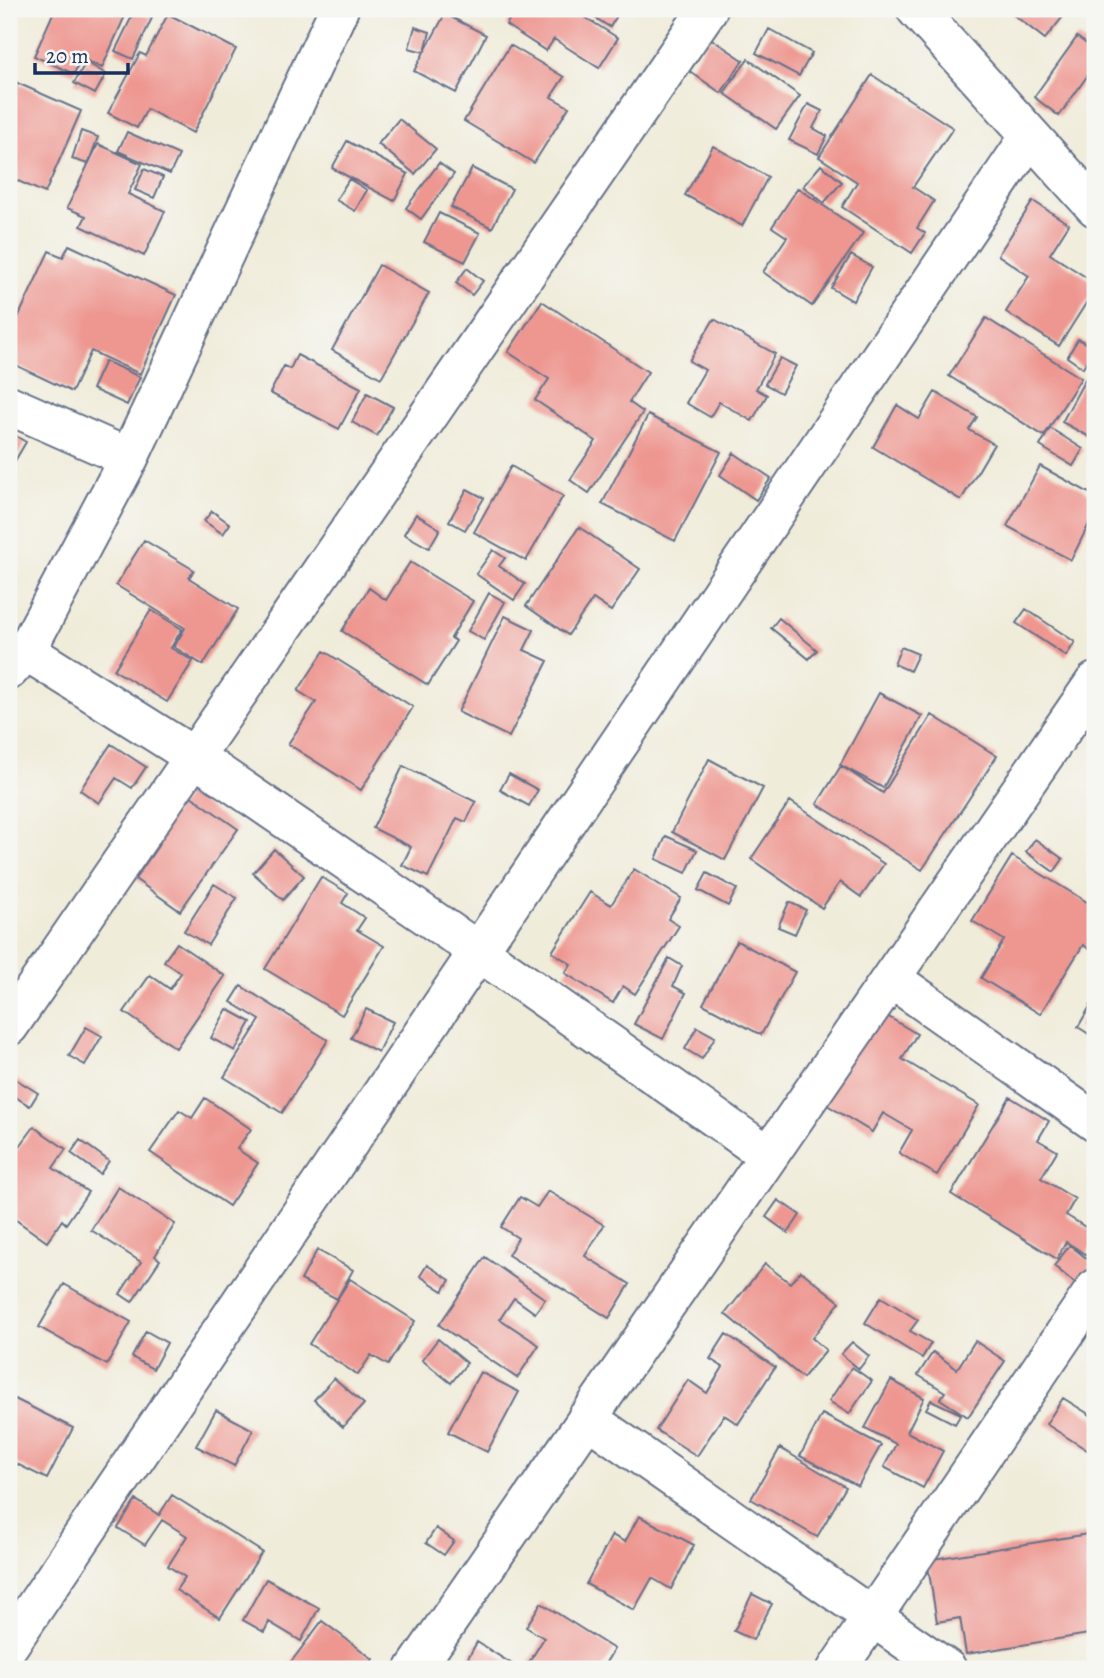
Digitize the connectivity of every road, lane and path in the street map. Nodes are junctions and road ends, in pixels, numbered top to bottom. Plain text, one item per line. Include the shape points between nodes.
1 (339, 9) edge
2 (708, 9) edge
3 (916, 9) edge
4 (1030, 136) junction
5 (1095, 207) edge
6 (9, 405) edge
7 (129, 458) junction
8 (17, 660) edge
9 (1095, 682) edge
10 (193, 756) junction
11 (478, 951) junction
12 (892, 979) junction
13 (9, 1026) edge
14 (1095, 1122) edge
15 (768, 1155) junction
16 (1095, 1289) edge
17 (587, 1418) junction
18 (874, 1617) junction
19 (9, 1645) edge
20 (415, 1669) edge
21 (837, 1669) edge
22 (947, 1669) edge

1 - 7 street
2 - 10 street
3 - 4 street
4 - 5 street
4 - 11 street
6 - 7 street
7 - 8 street
8 - 10 street
9 - 12 street
10 - 11 street
10 - 13 street
11 - 15 street
11 - 19 street
12 - 14 street
12 - 15 street
15 - 17 street
16 - 18 street
17 - 18 street
17 - 20 street
18 - 21 street
18 - 22 street

